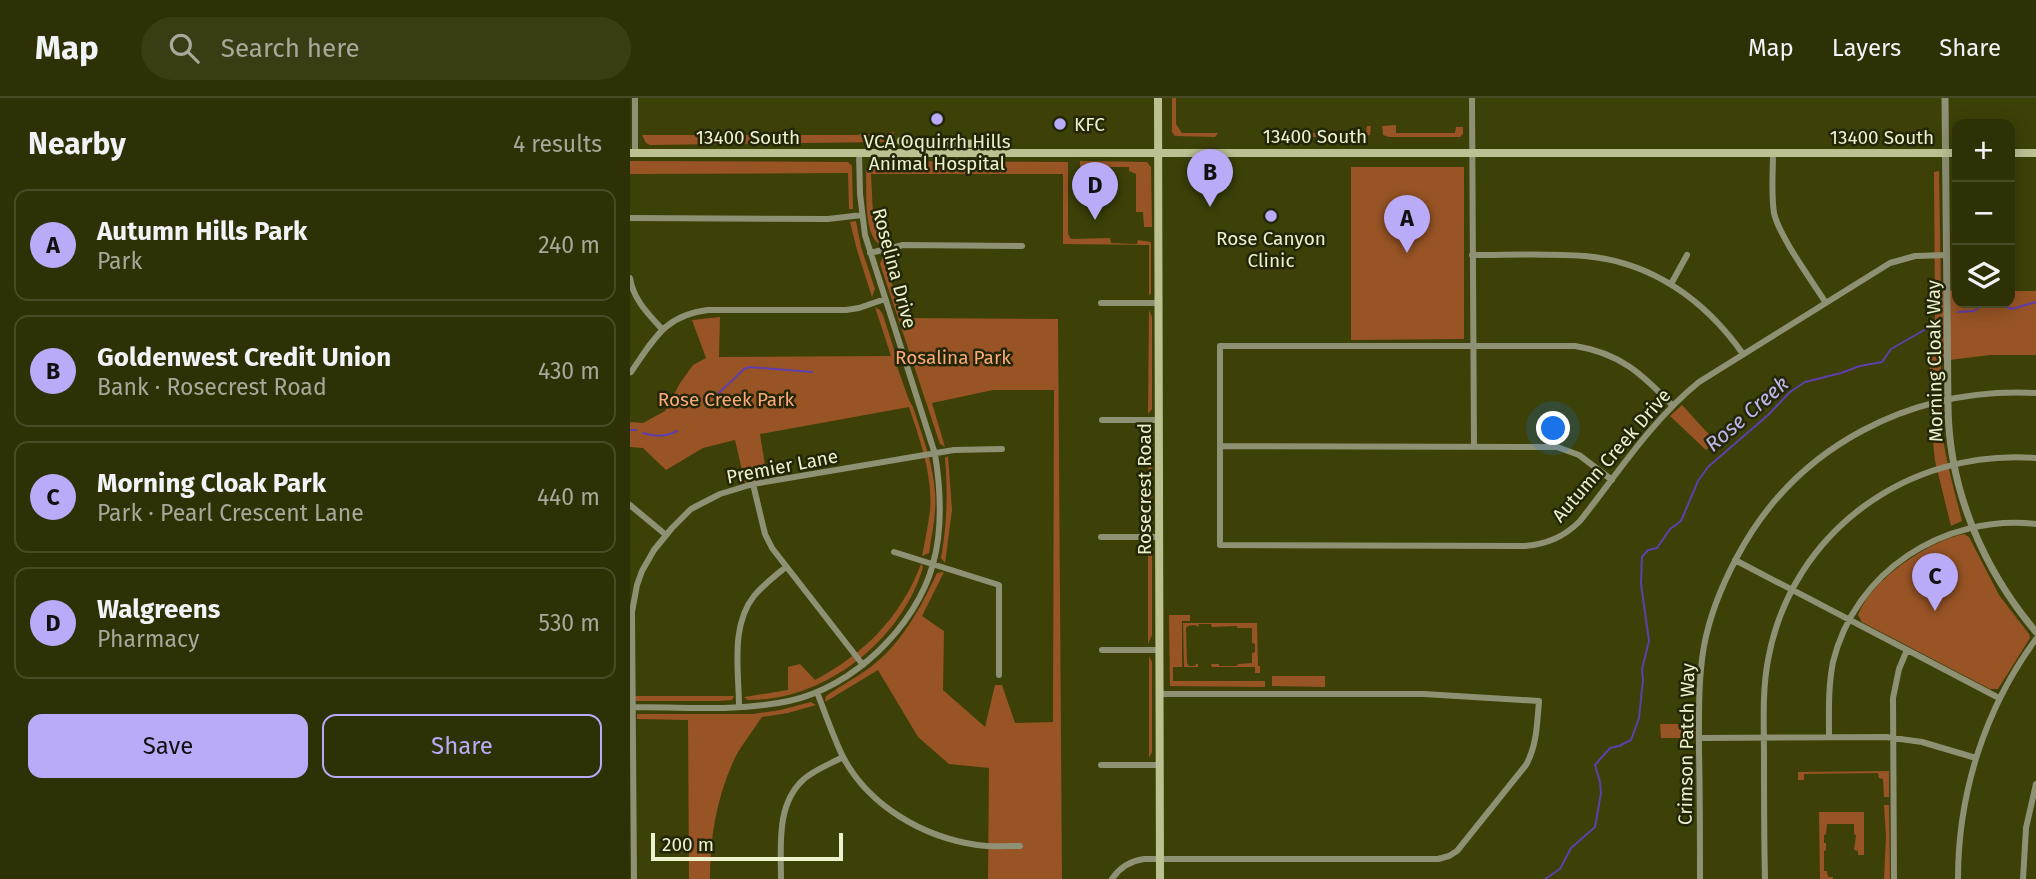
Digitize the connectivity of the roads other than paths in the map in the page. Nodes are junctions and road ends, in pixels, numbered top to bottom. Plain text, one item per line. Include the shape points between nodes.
1 (635, 98) edge
2 (1158, 98) edge
3 (1472, 98) edge
4 (1945, 98) edge
5 (901, 141) dead end
6 (859, 152) junction
7 (1016, 152) junction
8 (1159, 152) junction
9 (1472, 152) junction
10 (633, 153) edge
11 (1773, 153) junction
12 (1946, 153) junction
13 (1952, 153) edge
14 (2015, 153) edge
15 (2036, 153) edge
16 (862, 215) junction
17 (630, 218) edge
18 (1023, 246) dead end
19 (870, 253) junction
20 (1472, 255) junction
21 (1688, 255) dead end
22 (1947, 255) junction
23 (630, 278) edge
24 (1671, 284) junction
25 (885, 299) junction
26 (1101, 303) dead end
27 (1159, 303) junction
28 (1826, 303) junction
29 (662, 329) junction
30 (1472, 346) junction
31 (1742, 354) junction
32 (631, 372) edge
33 (2036, 393) edge
34 (1948, 400) junction
35 (1672, 405) junction
36 (1102, 420) dead end
37 (1159, 420) junction
38 (1220, 446) junction
39 (1474, 446) junction
40 (1002, 449) dead end
41 (935, 454) junction
42 (2036, 458) edge
43 (1954, 464) junction
44 (1612, 480) junction
45 (753, 484) junction
46 (630, 505) edge
47 (2036, 524) edge
48 (1972, 527) junction
49 (666, 535) junction
50 (1101, 537) dead end
51 (1160, 537) junction
52 (894, 552) dead end
53 (1735, 560) junction
54 (933, 564) junction
55 (786, 567) junction
56 (1792, 590) junction
57 (1850, 620) junction
58 (2036, 632) edge
59 (2036, 639) edge
60 (1102, 650) dead end
61 (1160, 650) junction
62 (1907, 650) junction
63 (863, 665) junction
64 (999, 675) dead end
65 (817, 692) junction
66 (1160, 694) junction
67 (1999, 698) junction
68 (631, 707) edge
69 (739, 708) junction
70 (1829, 737) junction
71 (1699, 738) junction
72 (1764, 738) junction
73 (1894, 738) junction
74 (843, 757) junction
75 (1976, 758) junction
76 (1101, 765) dead end
77 (1160, 765) junction
78 (2036, 784) edge
79 (1020, 846) dead end
80 (1160, 858) junction
81 (634, 879) edge
82 (781, 879) edge
83 (1112, 879) edge
84 (1160, 879) edge
85 (1700, 879) edge
86 (1765, 879) edge
87 (1894, 879) edge
88 (1958, 879) edge
89 (2023, 879) edge

1 - 10 street
2 - 8 main road, Rosecrest Road
3 - 9 street
4 - 12 street, Morning Cloak Way
5 - 7 main road via 980,144
6 - 7 main road, 13400 South
6 - 10 main road, 13400 South
6 - 16 street, Roselina Drive
7 - 8 main road, 13400 South
8 - 9 main road, 13400 South
8 - 27 main road, Rosecrest Road
9 - 11 main road, 13400 South
9 - 20 street
11 - 12 main road, 13400 South
11 - 28 street via 1776,218
12 - 13 main road, 13400 South
12 - 22 street, Morning Cloak Way
14 - 15 main road
16 - 17 street via 828,219
16 - 19 street, Roselina Drive
18 - 19 street via 903,245
19 - 25 street, Roselina Drive
20 - 24 street via 1602,258
20 - 30 street
21 - 24 street
22 - 28 street, Autumn Creek Drive via 1897,261
22 - 34 street, Morning Cloak Way
23 - 29 street via 643,308
24 - 31 street via 1712,316
25 - 29 street via 846,310 693,312
25 - 41 street, Roselina Drive
26 - 27 street
27 - 37 main road, Rosecrest Road
28 - 31 street, Autumn Creek Drive
29 - 32 street
30 - 35 street via 1564,346 1599,351 1642,374
30 - 38 street via 1220,346
30 - 39 street
31 - 35 street, Autumn Creek Drive
33 - 34 street, Crimson Patch Way via 1979,394
34 - 43 street, Morning Cloak Way
34 - 53 street, Crimson Patch Way via 1877,423 1821,457 1772,503
35 - 44 street, Autumn Creek Drive
36 - 37 street
37 - 51 main road, Rosecrest Road
38 - 39 street
38 - 44 street, Autumn Creek Drive via 1220,545 1539,544 1574,527
39 - 44 street via 1565,448
40 - 41 street, Premier Lane
41 - 45 street, Premier Lane
41 - 54 street, Roselina Drive via 941,500
42 - 43 street
43 - 48 street, Morning Cloak Way
43 - 56 street via 1907,480 1855,513 1817,551
45 - 49 street, Premier Lane via 691,509
45 - 55 street via 765,534
46 - 49 street
47 - 48 street via 2003,522
48 - 57 street via 1936,538 1901,559 1872,586
48 - 58 street, Morning Cloak Way via 1998,580
49 - 68 street, Premier Lane via 636,585
50 - 51 street
51 - 61 main road, Rosecrest Road
52 - 54 street
53 - 56 street
53 - 71 street, Crimson Patch Way via 1718,597 1705,644
54 - 63 street, Roselina Drive via 913,608
54 - 64 street via 999,585
55 - 63 street
55 - 69 street via 762,586 741,621
56 - 57 street
56 - 72 street via 1768,658
57 - 62 street
57 - 70 street via 1831,673
59 - 67 street
60 - 61 street
61 - 66 main road, Rosecrest Road
62 - 67 street
62 - 73 street via 1895,683
63 - 65 street, Roselina Drive
65 - 69 street, Roselina Drive via 782,703
65 - 74 street
66 - 77 main road, Rosecrest Road
66 - 80 street via 1433,694 1539,701 1535,741 1526,765 1450,856
67 - 75 street
68 - 69 street, Roselina Drive
68 - 81 street, Premier Lane
70 - 72 street
70 - 73 street
71 - 72 street
71 - 85 street, Crimson Patch Way
72 - 86 street
73 - 75 street
73 - 87 street
74 - 79 street via 878,801 928,832 978,846
74 - 82 street via 803,780 787,803 781,830
75 - 88 street via 1962,827
76 - 77 street
77 - 80 main road, Rosecrest Road
78 - 89 street via 2026,828
80 - 83 street via 1131,862
80 - 84 main road, Rosecrest Road

